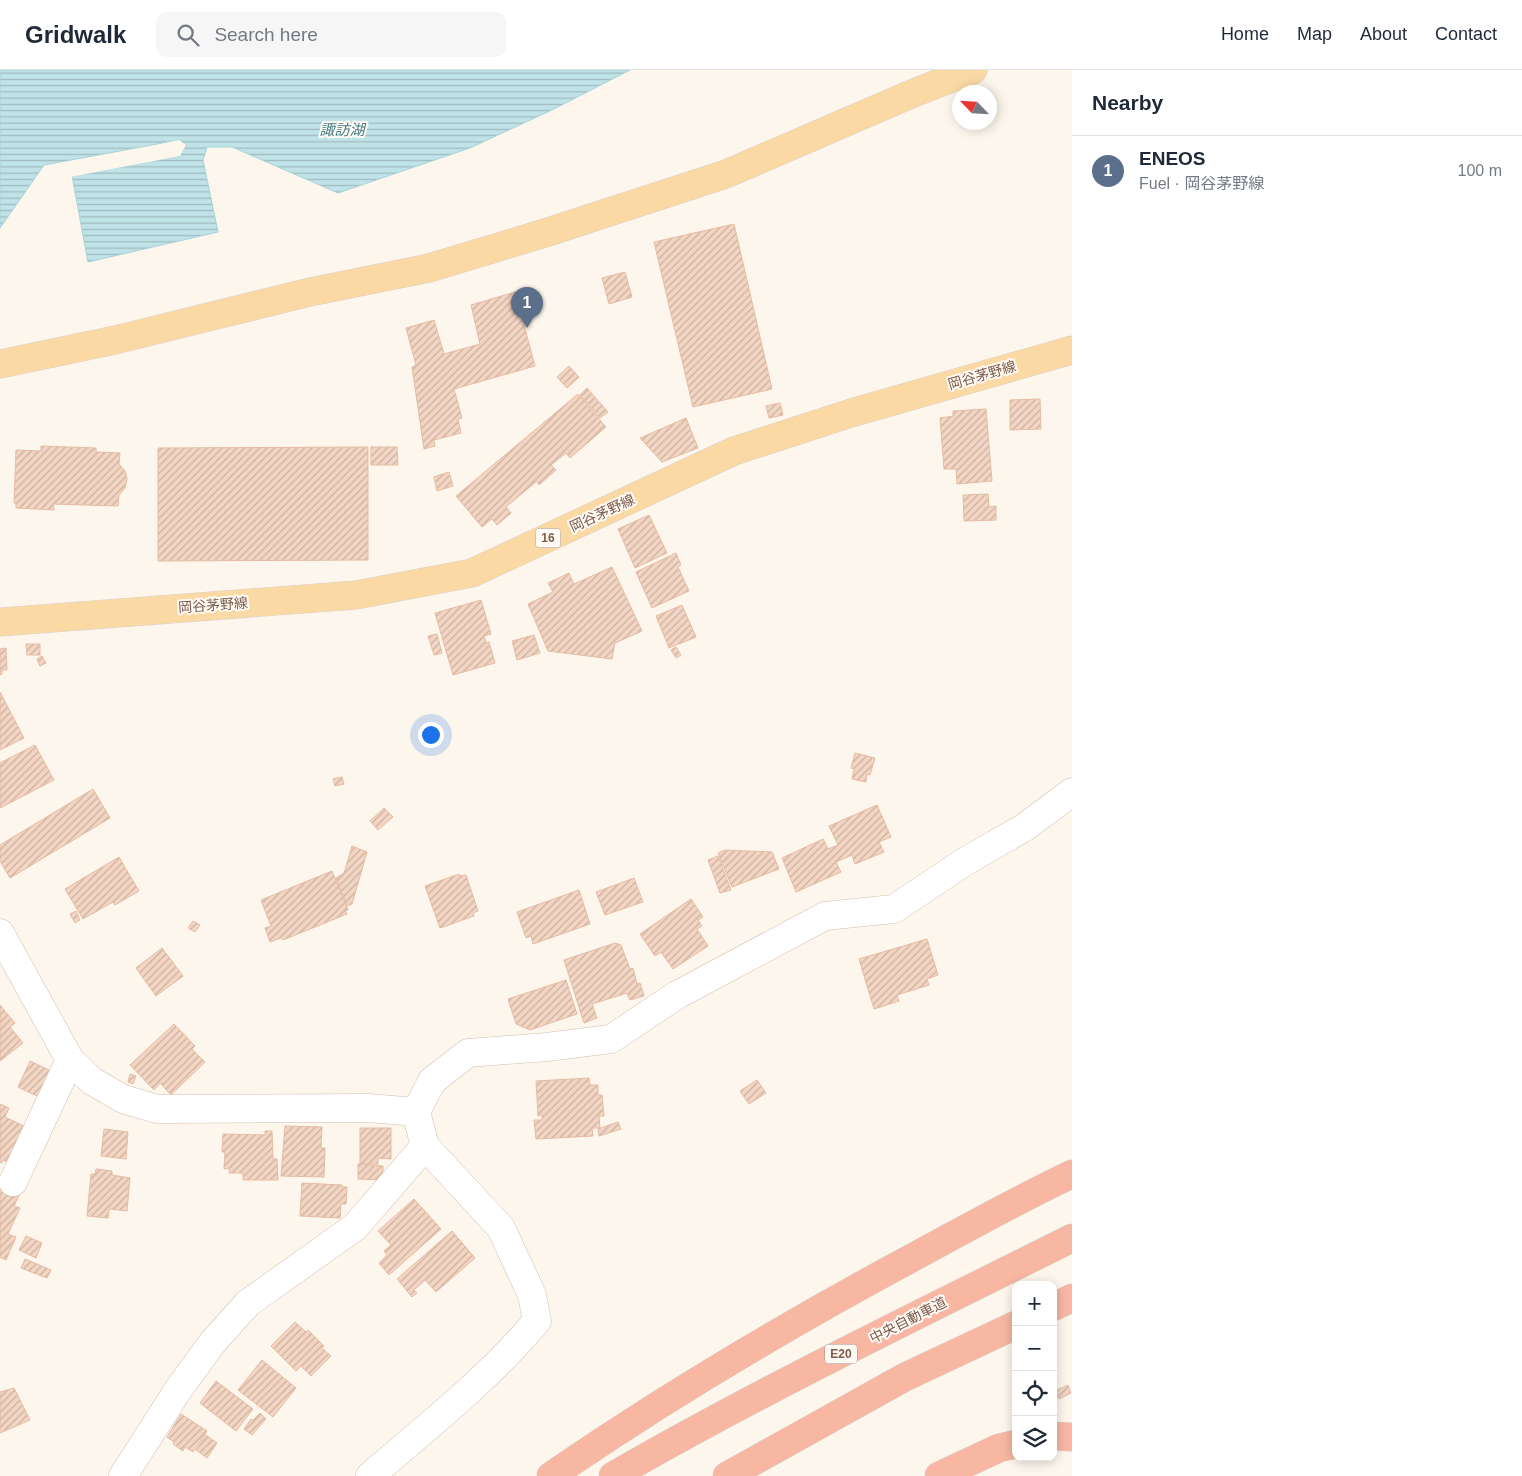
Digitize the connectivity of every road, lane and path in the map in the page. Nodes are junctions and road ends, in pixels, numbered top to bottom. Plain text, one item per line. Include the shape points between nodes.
1 (973, 70) edge
2 (1072, 350) edge
3 (0, 364) edge
4 (0, 622) edge
5 (1072, 792) edge
6 (0, 933) edge
7 (70, 1060) junction
8 (416, 1112) junction
9 (425, 1146) junction
10 (1072, 1174) edge
11 (13, 1182) dead end
12 (1072, 1238) edge
13 (1072, 1298) edge
14 (1057, 1305) edge
15 (1014, 1326) edge
16 (1057, 1436) edge
17 (1072, 1437) edge
18 (1012, 1445) edge
19 (123, 1476) edge
20 (370, 1476) edge
21 (551, 1476) edge
22 (612, 1476) edge
23 (726, 1476) edge
24 (939, 1476) edge

1 - 3 main road via 726,174 545,233 429,268 310,292 115,340
2 - 4 main road, 岡谷茅野線 / 16 via 851,413 734,451 472,573 356,595
5 - 8 street via 1025,827 894,909 825,916 677,996 611,1039 547,1048 468,1053 432,1081
6 - 7 street
7 - 8 street via 92,1081 123,1099 157,1109 369,1108
7 - 11 street
8 - 9 street
9 - 19 street via 355,1227 248,1302 212,1342
9 - 20 street via 502,1228 532,1295 537,1321 519,1343 474,1385
10 - 21 highway via 866,1282 696,1380
12 - 22 highway, 中央自動車道 / E20 via 851,1348 679,1437
13 - 14 highway
15 - 23 highway via 905,1377
16 - 17 highway
18 - 24 highway

